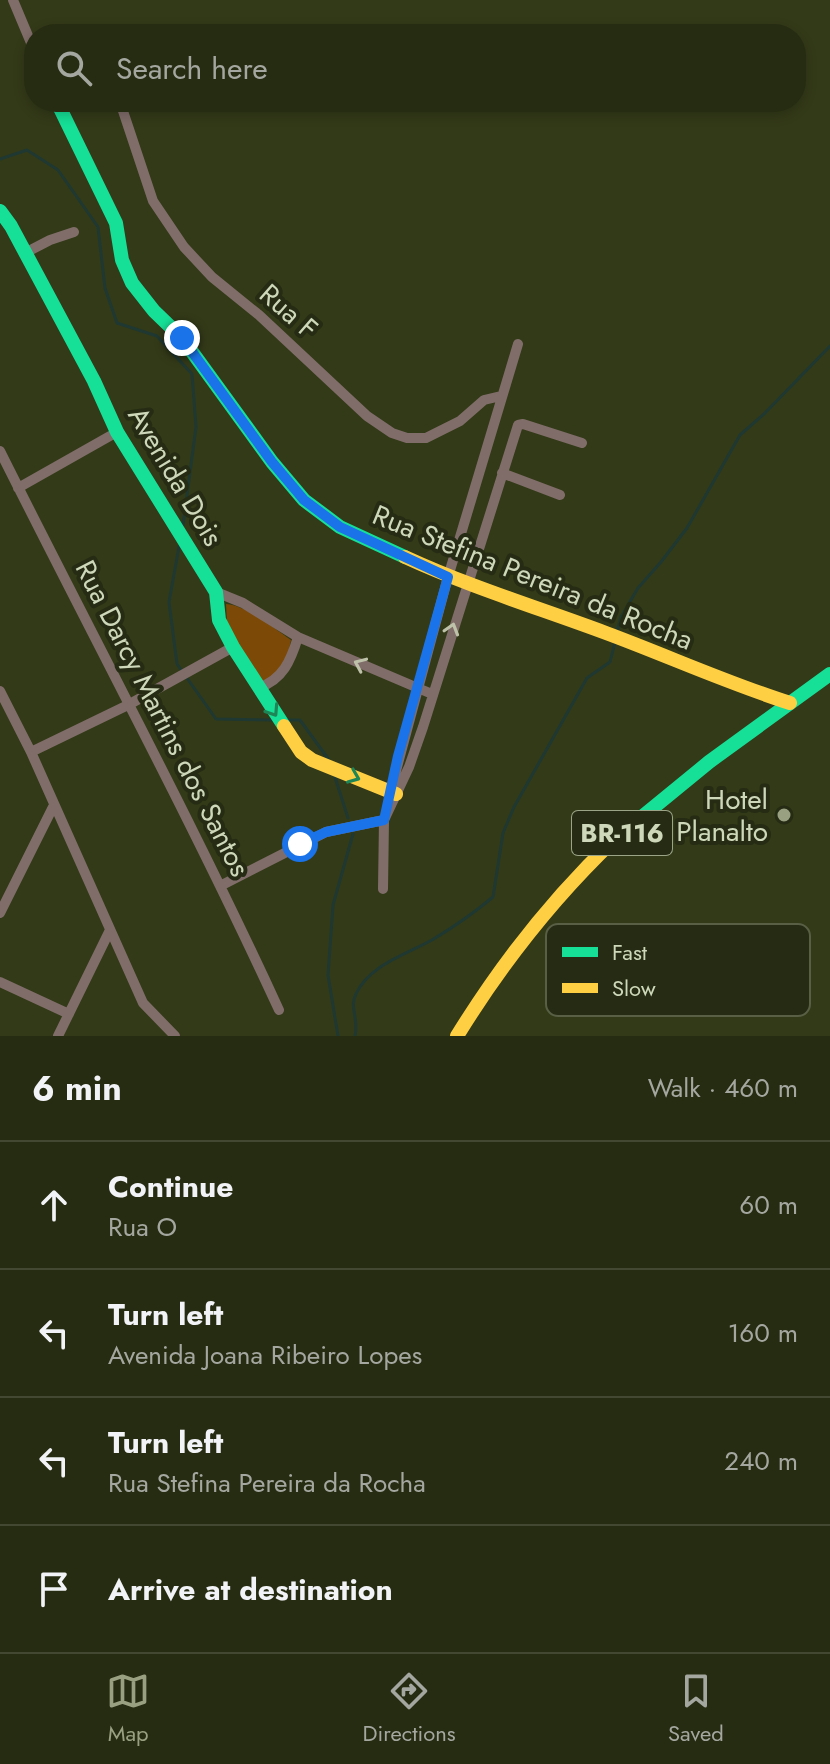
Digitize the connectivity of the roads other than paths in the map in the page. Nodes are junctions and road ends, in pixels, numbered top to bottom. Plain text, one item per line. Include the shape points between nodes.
1 (13, 0) edge
2 (24, 26) edge
3 (62, 112) edge
4 (123, 112) edge
5 (0, 211) edge
6 (74, 232) dead end
7 (25, 253) junction
8 (518, 344) dead end
9 (501, 396) junction
10 (117, 432) junction
11 (582, 443) dead end
12 (0, 451) edge
13 (502, 473) junction
14 (18, 488) junction
15 (560, 495) dead end
16 (448, 577) junction
17 (467, 582) junction
18 (216, 592) junction
19 (298, 637) junction
20 (233, 647) junction
21 (830, 674) edge
22 (258, 688) junction
23 (417, 689) junction
24 (0, 691) edge
25 (432, 694) junction
26 (790, 703) junction
27 (128, 705) junction
28 (31, 752) junction
29 (393, 792) junction
30 (53, 807) junction
31 (384, 820) junction
32 (222, 885) junction
33 (383, 889) dead end
34 (0, 913) edge
35 (110, 930) junction
36 (0, 982) edge
37 (279, 1010) dead end
38 (69, 1014) junction
39 (58, 1036) edge
40 (175, 1036) edge
41 (457, 1036) edge

1 - 2 street
3 - 16 main road, Rua Stefina Pereira da Rocha via 116,223 132,283 182,338 272,462 304,500 340,527
4 - 9 street, Rua F via 153,201 184,247 367,416 392,433 426,438 460,421 484,400
5 - 7 main road, Avenida Dois
6 - 7 street
7 - 10 main road, Avenida Dois
8 - 9 street
9 - 16 street
10 - 14 street
10 - 18 main road, Avenida Dois
11 - 13 street via 518,425
12 - 14 street, Rua Darcy Martins dos Santos
13 - 15 street
13 - 17 street
14 - 27 street, Rua Darcy Martins dos Santos
16 - 17 main road, Rua Stefina Pereira da Rocha
16 - 23 street
25 -> 17 street
17 - 26 main road, Rua Stefina Pereira da Rocha
18 - 19 street
18 - 20 main road, Avenida Dois via 219,620
19 - 22 street via 280,677
23 -> 19 street
20 - 22 main road, Avenida Dois
20 - 27 street
21 - 26 main road, BR-116
22 -> 29 main road, Avenida Dois via 293,742 312,760
23 - 25 street
23 - 29 street
24 - 28 street
25 - 29 street via 409,767
26 - 41 main road, BR-116 via 655,804 594,858 541,917
27 - 28 street
27 - 32 street, Rua Darcy Martins dos Santos
28 - 30 street
29 - 31 street
30 - 34 street
30 - 35 street
31 - 32 street via 326,832
31 - 33 street
32 - 37 street, Rua Darcy Martins dos Santos
35 - 38 street
35 - 40 street via 143,1003
36 - 38 street
38 - 39 street

